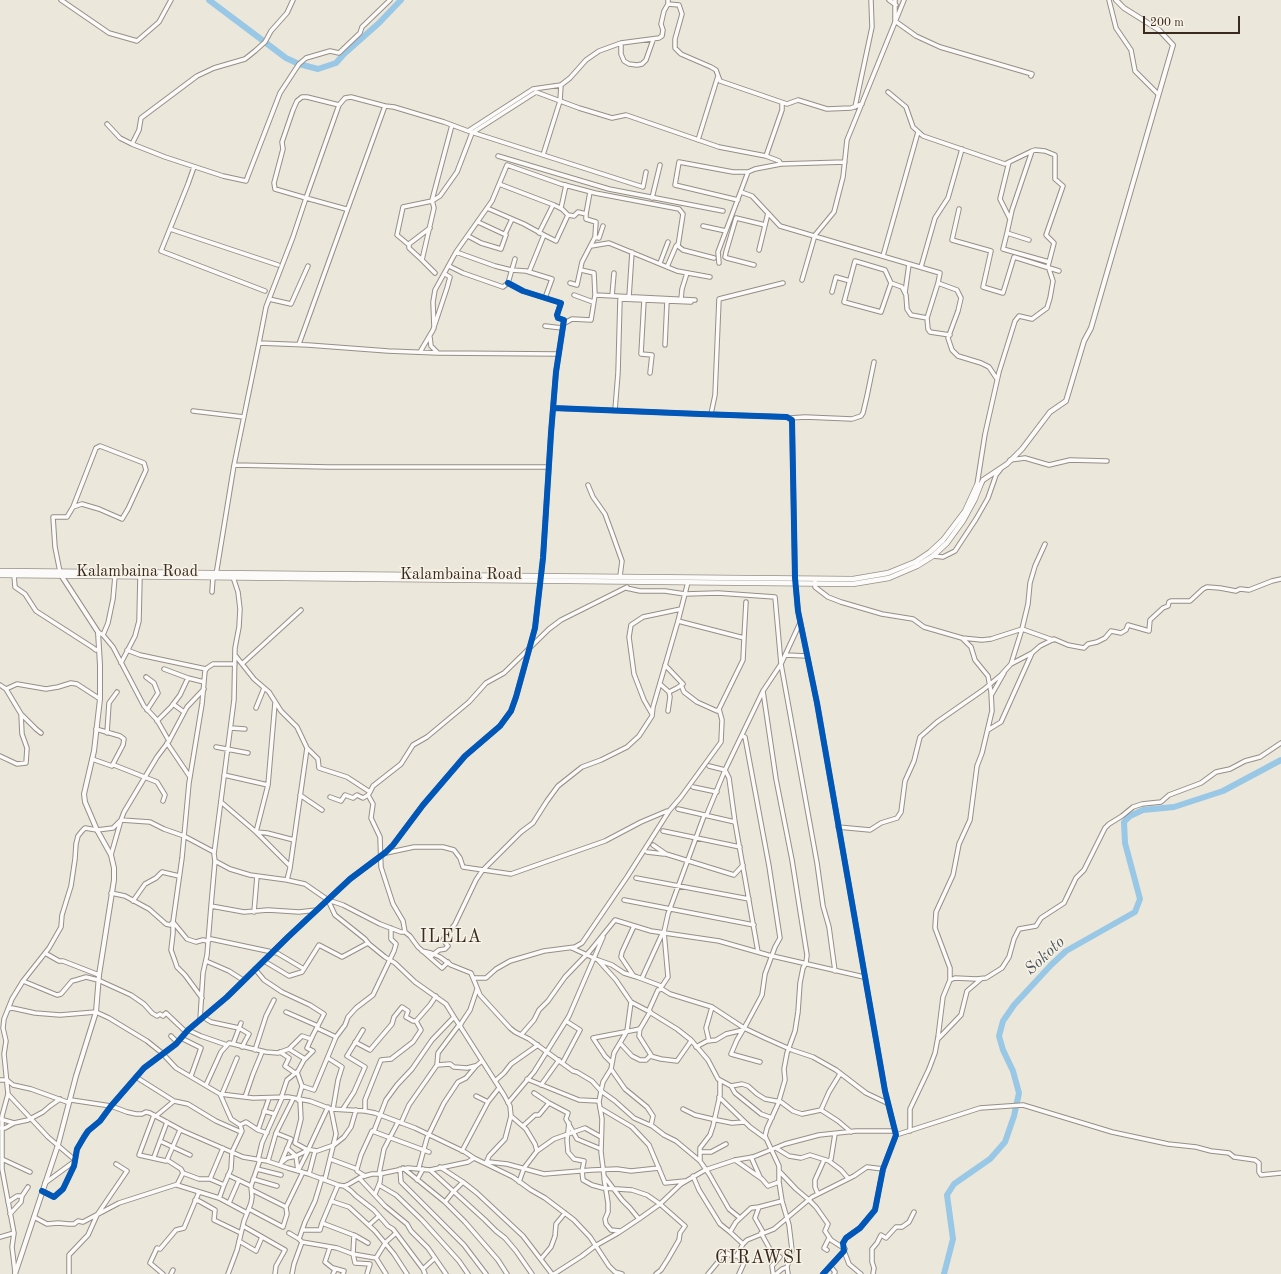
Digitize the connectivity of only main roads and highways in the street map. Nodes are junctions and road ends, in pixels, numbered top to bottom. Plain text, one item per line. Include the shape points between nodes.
1 (0, 571) edge
2 (60, 574) junction
3 (0, 575) edge
4 (215, 575) junction
5 (795, 581) junction
6 (815, 581) junction

1 - 2 main road, Kalambaina Road
2 - 3 main road
2 - 4 main road, Kalambaina Road
2 - 4 main road
4 - 5 main road, Kalambaina Road via 541,575
4 - 5 main road via 629,582
5 - 6 main road, Kalambaina Road
6 - 6 main road, Kalambaina Road via 853,584 889,578 917,566 947,543 975,499 978,486 965,511 943,540 915,562 876,576

